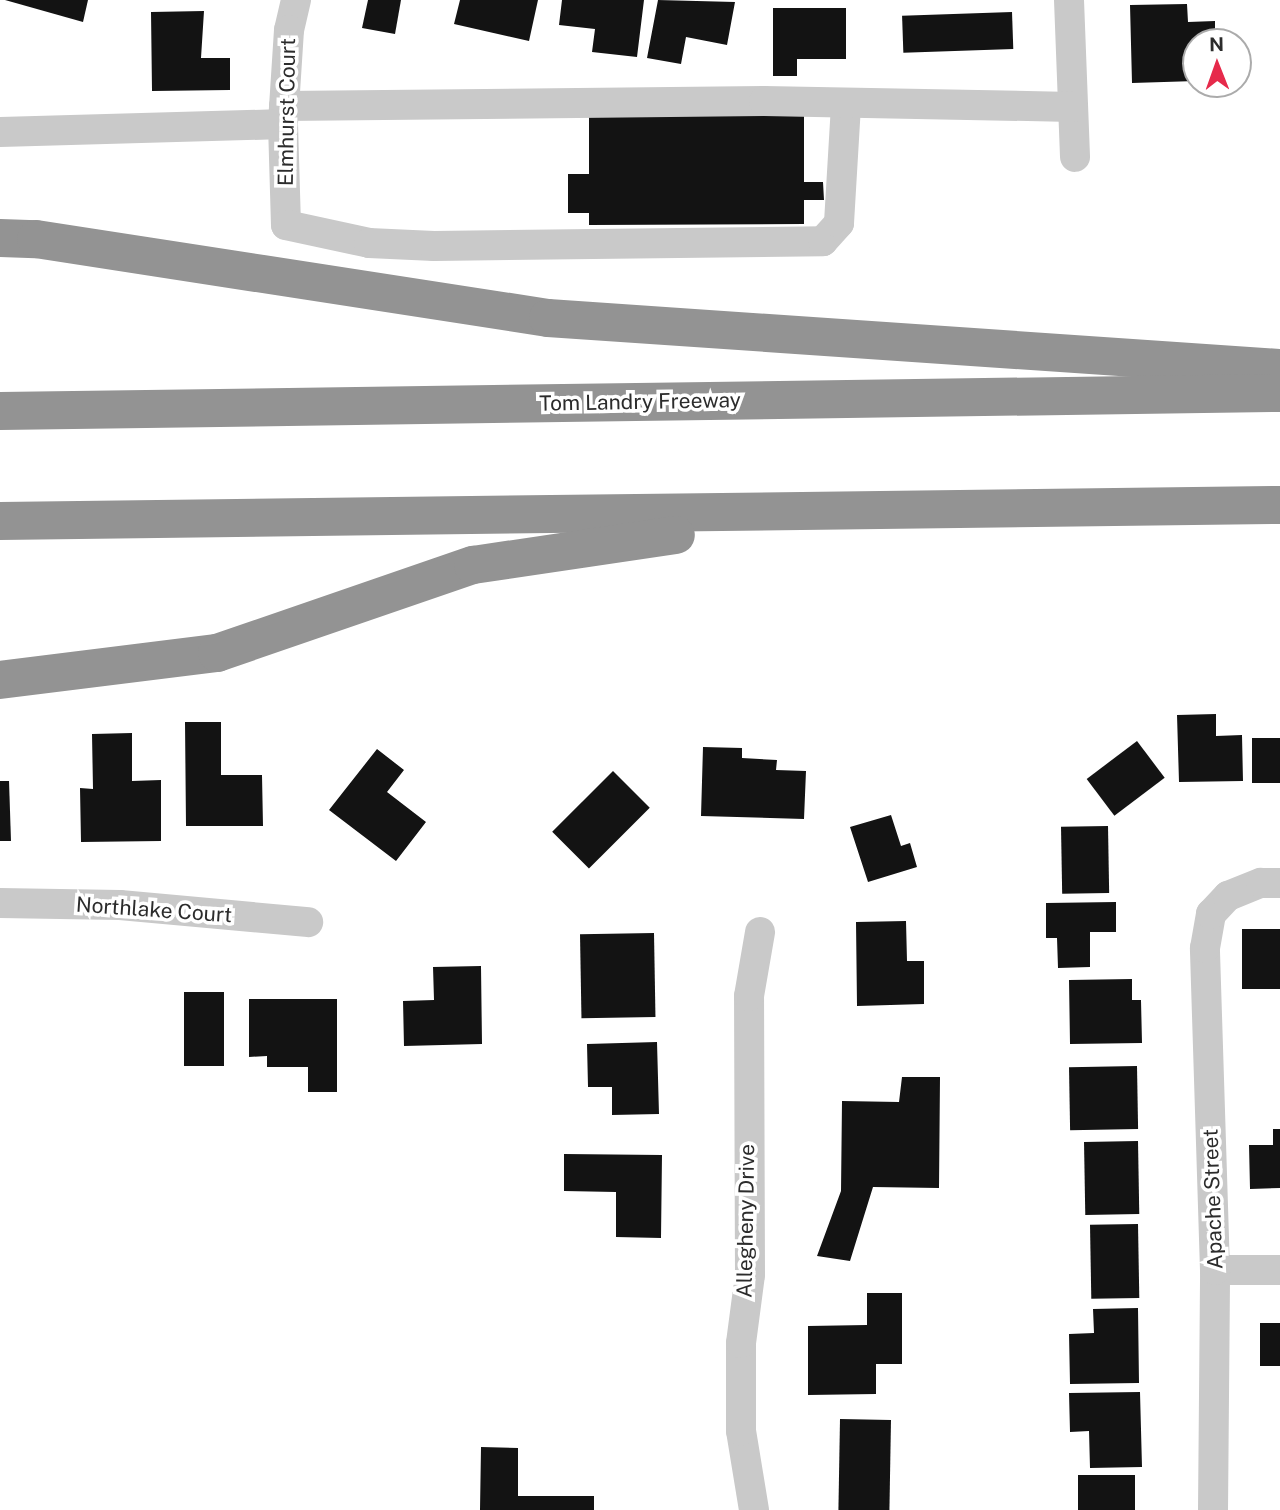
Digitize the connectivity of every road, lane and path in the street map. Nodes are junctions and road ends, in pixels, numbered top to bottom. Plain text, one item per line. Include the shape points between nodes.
1 (296, 0) edge
2 (1069, 0) edge
3 (846, 104) junction
4 (1073, 107) junction
5 (284, 115) junction
6 (0, 132) edge
7 (1075, 157) dead end
8 (0, 239) edge
9 (1280, 368) edge
10 (1280, 393) edge
11 (0, 411) edge
12 (1280, 505) edge
13 (1115, 507) junction
14 (0, 521) edge
15 (0, 680) edge
16 (1280, 883) edge
17 (0, 903) edge
18 (308, 922) dead end
19 (760, 932) dead end
20 (1215, 1270) junction
21 (1280, 1270) edge
22 (754, 1510) edge
23 (1213, 1510) edge

1 - 5 street, Elmhurst Court
2 - 4 street
3 - 4 street
3 - 5 street
3 - 5 street, Elmhurst Court via 839,223 823,241 434,246 369,243 286,225
4 - 7 street
5 - 6 street
8 - 9 highway via 36,239 548,318
10 - 11 highway, Tom Landry Freeway
12 - 13 highway
13 - 14 highway
13 - 15 highway via 654,536 473,565 217,653
16 - 20 street, Apache Street via 1261,883 1228,896 1211,914 1205,948
17 - 18 street, Northlake Court via 120,905
19 - 22 street, Allegheny Drive via 749,996 750,1275 741,1343 741,1431
20 - 21 street
20 - 23 street, Apache Street

